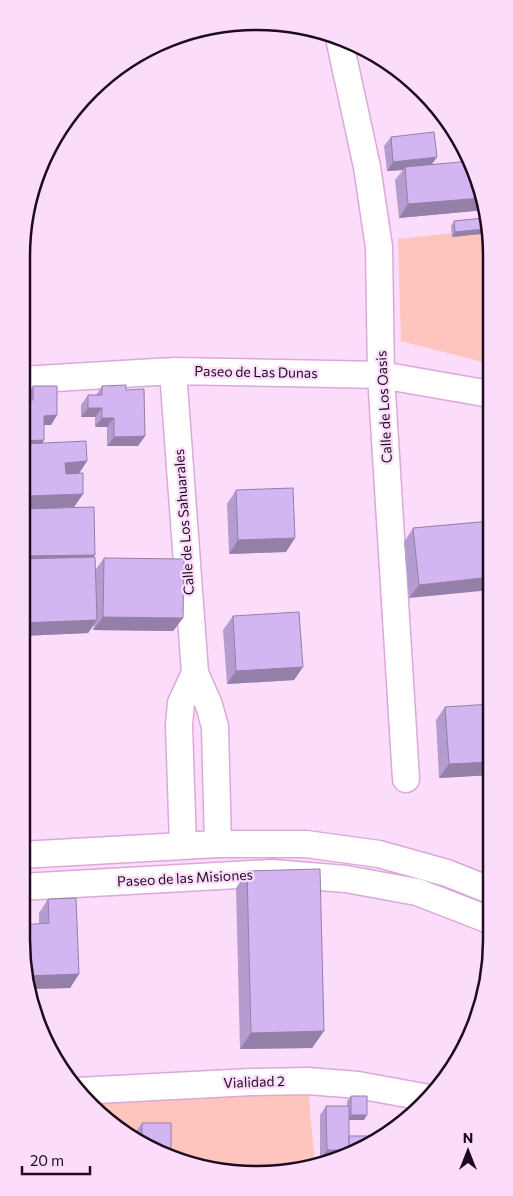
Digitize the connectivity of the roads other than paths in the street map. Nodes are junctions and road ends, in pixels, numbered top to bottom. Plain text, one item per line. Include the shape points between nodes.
1 (341, 46) edge
2 (174, 371) junction
3 (382, 375) junction
4 (30, 379) edge
5 (483, 393) edge
6 (195, 673) junction
7 (406, 779) dead end
8 (218, 844) junction
9 (183, 846) junction
10 (30, 854) edge
11 (30, 886) edge
12 (483, 887) edge
13 (483, 917) edge
14 (87, 1090) edge
15 (420, 1096) edge

1 - 3 street, Calle de Los Oasis via 367,168 379,247
2 - 3 street, Paseo de Las Dunas
2 - 4 street, Paseo de Las Dunas
2 - 6 street, Calle de Los Sahuarales
3 - 5 street, Paseo de Las Dunas
3 - 7 street, Calle de Los Oasis
6 - 8 street via 210,705 215,727
6 - 9 street via 181,703 179,725
8 - 9 street
8 - 12 street via 306,844 379,854 447,873
9 - 10 street
11 - 13 street, Paseo de las Misiones via 272,873 346,879 418,892
14 - 15 street, Vialidad 2 via 308,1081 358,1085

